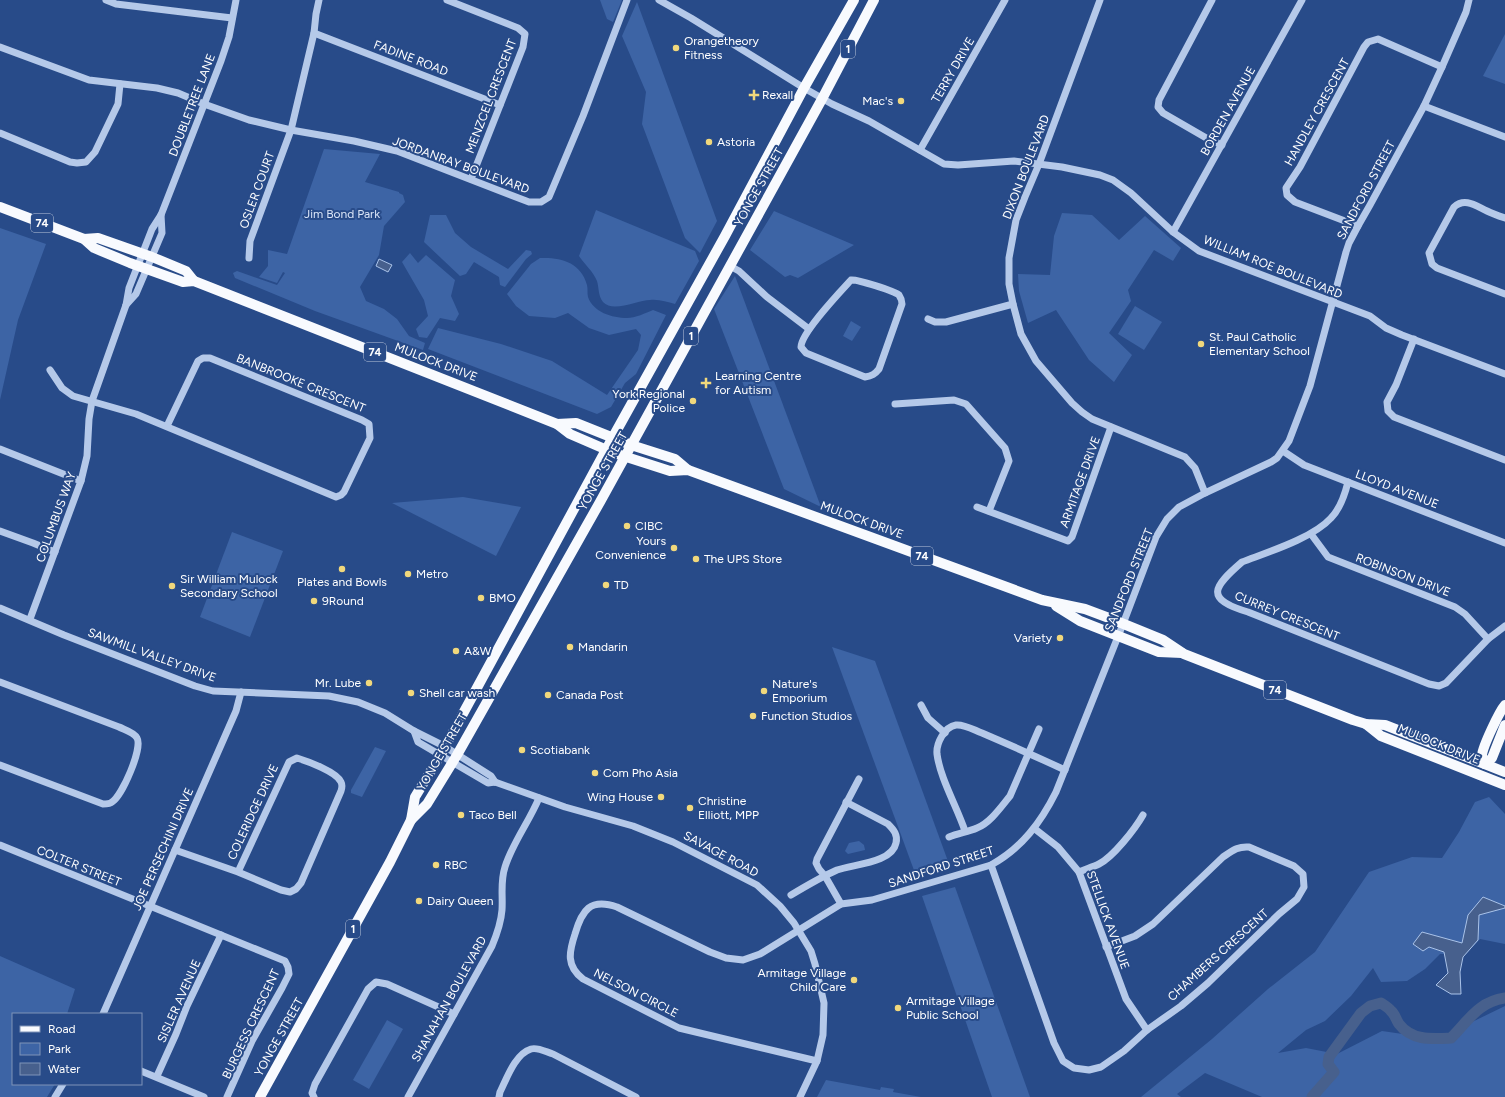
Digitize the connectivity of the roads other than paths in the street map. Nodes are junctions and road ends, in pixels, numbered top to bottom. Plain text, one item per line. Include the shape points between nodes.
1 (106, 0) edge
2 (236, 0) edge
3 (319, 0) edge
4 (448, 0) edge
5 (628, 0) edge
6 (659, 0) edge
7 (854, 0) edge
8 (874, 0) edge
9 (1005, 0) edge
10 (1100, 0) edge
11 (1212, 0) edge
12 (1302, 0) edge
13 (1469, 0) edge
14 (232, 18) junction
15 (314, 33) junction
16 (0, 47) edge
17 (1442, 67) junction
18 (120, 84) junction
19 (804, 88) junction
20 (822, 99) junction
21 (204, 104) junction
22 (500, 105) junction
23 (1424, 106) junction
24 (291, 130) junction
25 (0, 133) edge
26 (1505, 137) edge
27 (1222, 145) junction
28 (920, 150) junction
29 (1039, 164) junction
30 (471, 179) junction
31 (0, 207) edge
32 (161, 215) junction
33 (1505, 218) edge
34 (1358, 226) junction
35 (1173, 232) junction
36 (84, 239) junction
37 (142, 254) junction
38 (152, 258) junction
39 (249, 258) dead end
40 (730, 266) junction
41 (142, 267) junction
42 (194, 281) junction
43 (1505, 294) edge
44 (1333, 302) junction
45 (1013, 304) junction
46 (928, 319) dead end
47 (809, 329) junction
48 (1414, 339) junction
49 (50, 370) dead end
50 (1505, 374) edge
51 (92, 402) junction
52 (895, 404) dead end
53 (557, 424) junction
54 (167, 426) junction
55 (1111, 427) junction
56 (613, 437) junction
57 (631, 445) junction
58 (0, 449) edge
59 (606, 450) junction
60 (1283, 451) junction
61 (625, 456) junction
62 (1505, 460) edge
63 (688, 470) junction
64 (82, 481) junction
65 (1348, 482) junction
66 (1205, 493) junction
67 (977, 507) dead end
68 (989, 511) junction
69 (0, 531) edge
70 (1311, 534) junction
71 (1505, 543) edge
72 (55, 552) junction
73 (1050, 603) junction
74 (0, 608) edge
75 (30, 619) junction
76 (1123, 624) junction
77 (1505, 626) edge
78 (1119, 636) junction
79 (1488, 639) junction
80 (1184, 654) junction
81 (0, 682) edge
82 (241, 692) junction
83 (921, 705) dead end
84 (1505, 705) edge
85 (1366, 724) junction
86 (1505, 725) edge
87 (1039, 729) dead end
88 (945, 733) junction
89 (442, 751) junction
90 (1029, 753) junction
91 (454, 759) junction
92 (1485, 764) junction
93 (0, 765) edge
94 (1065, 770) junction
95 (1505, 772) edge
96 (1481, 775) junction
97 (859, 779) dead end
98 (1505, 785) edge
99 (539, 798) junction
100 (846, 802) junction
101 (1143, 815) dead end
102 (411, 820) junction
103 (1035, 829) junction
104 (965, 831) junction
105 (950, 837) dead end
106 (0, 845) edge
107 (175, 850) junction
108 (991, 865) junction
109 (238, 872) junction
110 (1079, 872) junction
111 (825, 876) junction
112 (791, 895) dead end
113 (841, 904) junction
114 (150, 907) junction
115 (799, 930) junction
116 (221, 935) junction
117 (1106, 947) junction
118 (103, 1013) edge
119 (454, 1014) junction
120 (1147, 1030) junction
121 (817, 1061) junction
122 (142, 1071) edge
123 (157, 1076) junction
124 (62, 1085) edge
125 (55, 1097) edge
126 (204, 1097) edge
127 (227, 1097) edge
128 (260, 1097) edge
129 (314, 1097) edge
130 (408, 1097) edge
131 (499, 1097) edge
132 (636, 1097) edge
133 (800, 1097) edge

1 - 14 street via 116,4
2 - 14 street, DOUBLETREE LANE
3 - 15 street
4 - 22 street, MENZCEL CRESCENT via 518,28 525,34 523,47
5 - 30 street, JORDANRAY BOULEVARD via 549,197 541,202 529,202
6 - 19 street, WILLIAM ROE BOULEVARD
7 - 19 main road, YONGE STREET / 1
8 - 20 main road, YONGE STREET / 1
9 - 28 street, TERRY DRIVE
10 - 29 street, DIXON BOULEVARD
11 - 27 street via 1159,100 1158,107 1163,113
12 - 27 street, BORDEN AVENUE
13 - 17 street, SANDFORD STREET
14 - 21 street, DOUBLETREE LANE via 226,46
15 - 22 street, FADINE ROAD
15 - 24 street
16 - 18 street, JORDANRAY BOULEVARD via 90,80
17 - 23 street, SANDFORD STREET
17 - 34 street, HANDLEY CRESCENT via 1378,39 1368,42 1286,188 1287,195 1295,202
18 - 21 street, JORDANRAY BOULEVARD via 157,88 178,93
18 - 25 street via 116,109 95,152 86,162 70,162
19 - 20 street, WILLIAM ROE BOULEVARD
19 - 56 main road, YONGE STREET / 1
20 - 28 street, WILLIAM ROE BOULEVARD via 869,121
20 - 40 main road, YONGE STREET / 1
21 - 24 street, JORDANRAY BOULEVARD via 249,120
21 - 32 street, DOUBLETREE LANE
22 - 30 street, MENZCEL CRESCENT
23 - 26 street
23 - 34 street, SANDFORD STREET
24 - 30 street, JORDANRAY BOULEVARD via 397,151
24 - 39 street, OSLER COURT via 250,241
27 - 35 street, BORDEN AVENUE
28 - 29 street, WILLIAM ROE BOULEVARD via 944,164 1014,161
29 - 35 street, WILLIAM ROE BOULEVARD via 1083,170 1113,180 1138,199
29 - 45 street, DIXON BOULEVARD via 1024,197 1012,237 1009,284
31 - 36 main road, MULOCK DRIVE / 74
32 - 37 street, DOUBLETREE LANE
32 - 38 street, DOUBLETREE LANE via 162,233
33 - 43 street via 1477,205 1458,204 1454,206 1429,253 1432,264 1437,268
34 - 44 street, SANDFORD STREET via 1346,252
35 - 44 street, WILLIAM ROE BOULEVARD via 1199,251
36 - 37 main road, MULOCK DRIVE / 74 via 98,238
36 - 41 main road, MULOCK DRIVE / 74 via 94,248
37 - 38 main road, MULOCK DRIVE / 74
37 - 41 street, COLUMBUS WAY
38 - 41 street, DOUBLETREE LANE
38 - 42 main road, MULOCK DRIVE / 74 via 186,271
40 - 47 street
40 - 57 main road, YONGE STREET / 1
41 - 42 main road, MULOCK DRIVE / 74 via 183,282
41 - 51 street, COLUMBUS WAY via 129,288 126,305
42 - 53 main road, MULOCK DRIVE / 74
44 - 48 street, WILLIAM ROE BOULEVARD via 1370,316 1386,328
44 - 60 street, SANDFORD STREET via 1310,386 1294,430
45 - 46 street via 946,322
45 - 55 street, DIXON BOULEVARD via 1021,334 1036,361 1082,412
47 - 47 street via 801,342 801,347 806,353 866,377 873,375 879,369 902,304 901,299 897,294 853,280
48 - 50 street, WILLIAM ROE BOULEVARD
48 - 62 street via 1387,402 1388,411 1394,417
49 - 51 street, BANBROOKE CRESCENT via 67,392
51 - 54 street, BANBROOKE CRESCENT
51 - 64 street, COLUMBUS WAY
52 - 68 street via 954,400 966,404 1005,448 1009,458 1007,467
53 - 56 main road, MULOCK DRIVE / 74 via 576,423
53 - 59 main road, MULOCK DRIVE / 74 via 570,434
54 - 54 street, BANBROOKE CRESCENT via 336,497 344,492 371,433 369,424 362,420 210,358 198,361
55 - 66 street, DIXON BOULEVARD via 1185,458 1195,468
55 - 68 street, ARMITAGE DRIVE via 1072,537 1068,541
56 - 57 main road, MULOCK DRIVE / 74
56 - 59 main road, YONGE STREET / 1
57 - 61 main road, YONGE STREET / 1
57 - 63 main road, MULOCK DRIVE / 74 via 675,459
58 - 64 street
59 - 61 main road, MULOCK DRIVE / 74
59 - 89 main road, YONGE STREET / 1
60 - 65 street, LLOYD AVENUE via 1304,465
60 - 66 street, SANDFORD STREET via 1263,467
61 - 63 main road, MULOCK DRIVE / 74 via 670,471
61 - 91 main road, YONGE STREET / 1
63 - 73 main road, MULOCK DRIVE / 74
64 - 72 street, COLUMBUS WAY
65 - 70 street, CURREY CRESCENT via 1332,518
65 - 71 street, LLOYD AVENUE
66 - 76 street, SANDFORD STREET via 1179,507 1161,528
67 - 68 street, ARMITAGE DRIVE
69 - 72 street
70 - 79 street, ROBINSON DRIVE via 1328,557 1455,606
70 - 79 street, CURREY CRESCENT via 1242,562 1224,578 1218,588 1221,600 1232,607 1439,686 1451,678
72 - 75 street, COLUMBUS WAY
73 - 76 main road, MULOCK DRIVE / 74 via 1084,609
73 - 78 main road, MULOCK DRIVE / 74 via 1080,621
74 - 75 street, SAWMILL VALLEY DRIVE
75 - 82 street, SAWMILL VALLEY DRIVE via 64,635 195,686 213,691
76 - 78 street, SANDFORD STREET
76 - 80 main road, MULOCK DRIVE / 74 via 1163,640
77 - 79 street, CURREY CRESCENT
78 - 80 main road, MULOCK DRIVE / 74 via 1159,652
78 - 94 street, SANDFORD STREET
80 - 85 main road, MULOCK DRIVE / 74
81 - 93 street via 119,727 134,734 139,745 130,773 112,803 103,804
82 - 89 street, SAWMILL VALLEY DRIVE via 329,696 358,702 385,713
82 - 107 street, JOE PERSECHINI DRIVE via 236,711
83 - 88 street via 928,718
84 - 92 main road via 1494,724 1482,755
85 - 92 main road, MULOCK DRIVE / 74 via 1384,725
85 - 96 main road, MULOCK DRIVE / 74 via 1381,736
86 - 92 main road via 1492,758
87 - 90 street
88 - 90 street via 956,725 966,727
88 - 104 street via 937,747 937,753
89 - 91 street, SAWMILL VALLEY DRIVE
89 - 102 main road, YONGE STREET / 1 via 415,797
90 - 94 street
90 - 104 street via 1010,796 1002,806 978,828
91 - 99 street, SAVAGE ROAD via 488,783 495,782
91 - 102 main road, YONGE STREET / 1 via 427,804
92 - 95 main road, MULOCK DRIVE / 74
92 - 96 street
94 - 103 street, SANDFORD STREET via 1048,810
96 - 98 main road, MULOCK DRIVE / 74
97 - 100 street
99 - 115 street, SAVAGE ROAD via 652,833 718,865 757,885 789,916
99 - 119 street, SHANAHAN BOULEVARD via 505,868 501,885 502,910 499,929 486,958
100 - 111 street via 817,858 816,863
100 - 111 street via 888,824 896,835 895,846 892,852 884,857
101 - 110 street via 1136,827 1106,859
102 - 128 main road, YONGE STREET / 1
103 - 108 street, SANDFORD STREET via 1012,851
103 - 110 street, STELLICK AVENUE via 1058,846
104 - 105 street
106 - 114 street, COLTER STREET
107 - 109 street, COLERIDGE DRIVE
107 - 114 street, JOE PERSECHINI DRIVE
108 - 113 street, SANDFORD STREET via 884,897
108 - 120 street, CHAMBERS CRESCENT via 1062,1060 1074,1068 1089,1070 1101,1067
109 - 109 street, COLERIDGE DRIVE via 281,890 290,892 296,889 301,883 341,791 341,782 338,778 297,758 289,762
110 - 117 street, STELLICK AVENUE
111 - 112 street
111 - 113 street
113 - 115 street, SANDFORD STREET
114 - 116 street, BURGESS CRESCENT
114 - 118 street, JOE PERSECHINI DRIVE
115 - 121 street, SAVAGE ROAD via 816,964 824,1003 823,1035
115 - 121 street, NELSON CIRCLE via 760,954 743,960 726,958 617,907 597,904 588,908 580,918 570,950 570,962 583,979 679,1028
116 - 123 street, SISLER AVENUE
116 - 127 street, BURGESS CRESCENT via 285,960 289,974 252,1041
117 - 120 street, STELLICK AVENUE via 1126,999
117 - 120 street, CHAMBERS CRESCENT via 1136,936 1153,924 1235,848 1249,847 1294,866 1303,874 1304,887 1297,899 1181,1006
119 - 129 street via 387,984 376,982 368,989 315,1084 312,1093
119 - 130 street, SHANAHAN BOULEVARD
121 - 133 street, SAVAGE ROAD
122 - 123 street
123 - 126 street
124 - 125 street
131 - 132 street via 518,1058 532,1049 553,1054

